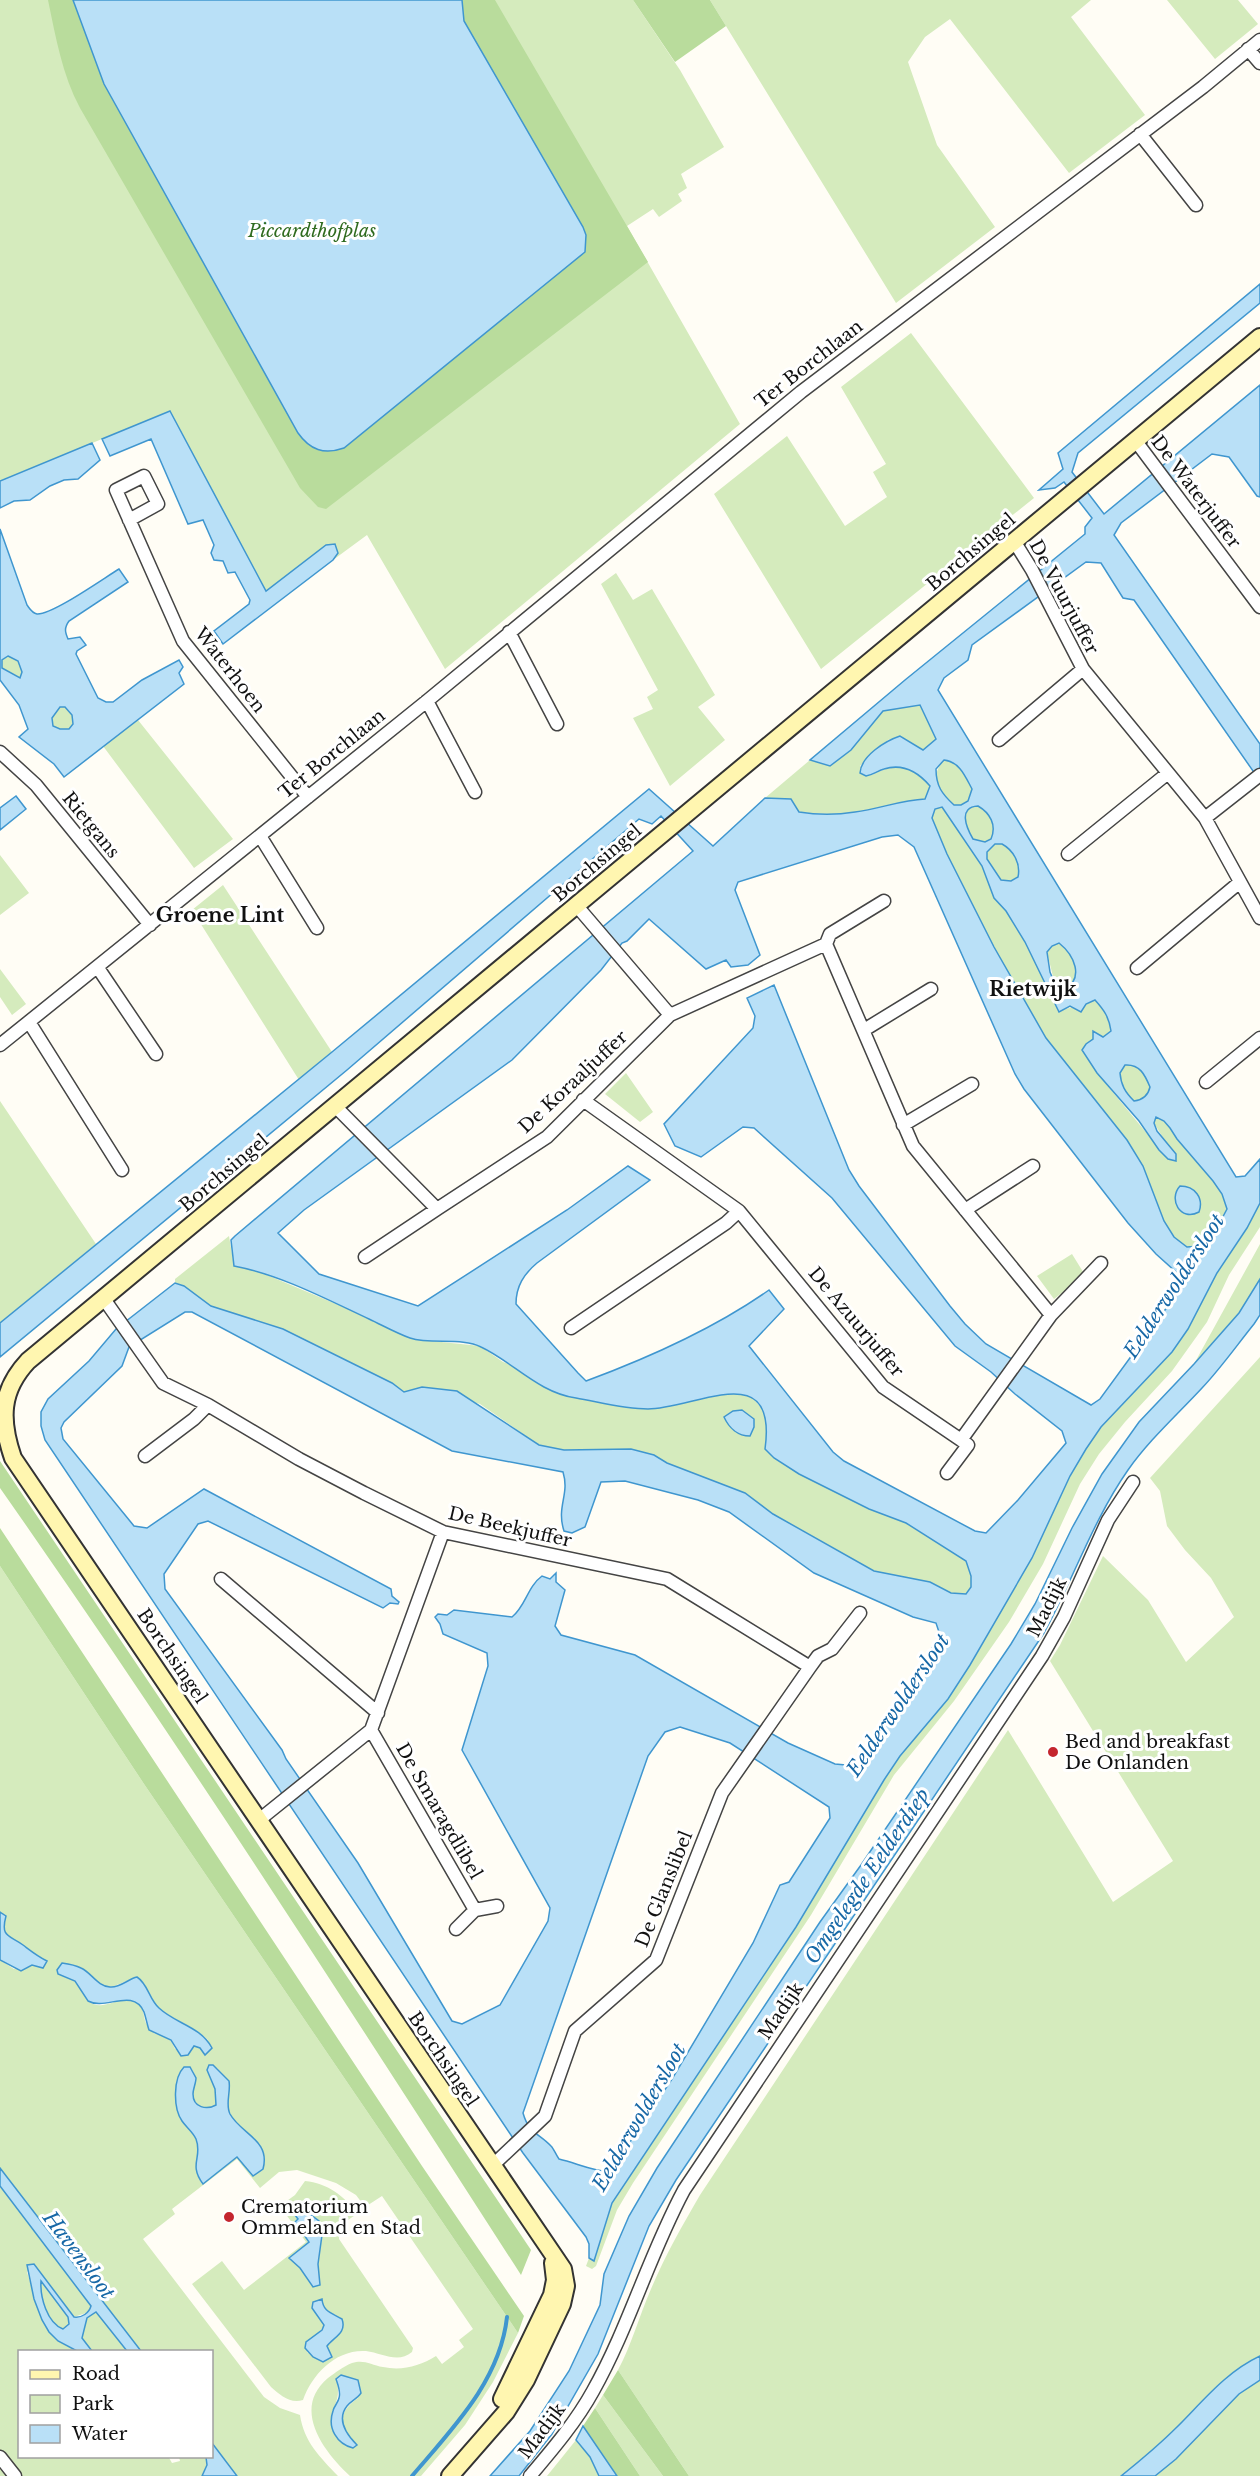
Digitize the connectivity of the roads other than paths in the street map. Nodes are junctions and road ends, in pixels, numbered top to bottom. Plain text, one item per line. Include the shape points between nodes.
1 (1260, 40) edge
2 (1248, 49) junction
3 (1260, 63) edge
4 (1140, 134) junction
5 (1196, 205) dead end
6 (1260, 337) edge
7 (1135, 440) junction
8 (129, 520) dead end
9 (1014, 541) junction
10 (1255, 591) edge
11 (1260, 607) edge
12 (509, 632) junction
13 (1083, 669) junction
14 (427, 701) junction
15 (557, 724) dead end
16 (999, 740) dead end
17 (0, 752) edge
18 (1168, 773) junction
19 (1256, 777) edge
20 (476, 792) dead end
21 (308, 797) junction
22 (1205, 818) junction
23 (261, 836) junction
24 (1068, 854) dead end
25 (1240, 882) junction
26 (884, 901) dead end
27 (576, 905) junction
28 (1260, 918) edge
29 (150, 925) junction
30 (317, 928) dead end
31 (826, 944) junction
32 (98, 968) junction
33 (1137, 968) dead end
34 (931, 989) dead end
35 (670, 1015) junction
36 (29, 1022) junction
37 (864, 1030) junction
38 (1260, 1038) edge
39 (0, 1045) edge
40 (156, 1054) dead end
41 (1206, 1082) dead end
42 (972, 1084) dead end
43 (583, 1100) junction
44 (335, 1106) junction
45 (903, 1125) junction
46 (1032, 1166) dead end
47 (122, 1170) dead end
48 (437, 1209) junction
49 (739, 1210) junction
50 (965, 1210) junction
51 (364, 1257) dead end
52 (1101, 1263) dead end
53 (104, 1299) junction
54 (1051, 1315) junction
55 (572, 1328) dead end
56 (208, 1405) junction
57 (962, 1440) junction
58 (145, 1456) dead end
59 (947, 1473) dead end
60 (1133, 1482) dead end
61 (443, 1532) junction
62 (221, 1580) dead end
63 (860, 1613) dead end
64 (810, 1666) junction
65 (378, 1713) junction
66 (371, 1730) junction
67 (258, 1820) junction
68 (497, 1906) dead end
69 (475, 1910) junction
70 (456, 1929) dead end
71 (492, 2166) junction
72 (0, 2457) edge
73 (15, 2476) edge
74 (450, 2476) edge
75 (530, 2476) edge

1 - 2 street, Ter Borchlaan
2 - 3 street
2 - 4 street, Ter Borchlaan
4 - 5 street
4 - 12 street, Ter Borchlaan via 801,392
6 - 7 main road, Borchsingel
7 - 9 main road, Borchsingel
7 - 10 street, De Waterjuffer
8 - 21 street, Waterhoen via 183,641
9 - 13 street, De Vuurjuffer
9 - 27 main road, Borchsingel
10 - 11 street, De Waterjuffer
12 - 14 street, Ter Borchlaan
12 - 15 street
13 - 16 street, De Vuurjuffer
13 - 18 street, De Vuurjuffer
14 - 20 street
14 - 21 street, Ter Borchlaan
17 - 29 street, Rietgans via 36,785
18 - 22 street, De Vuurjuffer
18 - 24 street
19 - 22 street
21 - 23 street, Ter Borchlaan
22 - 25 street, De Vuurjuffer
23 - 29 street, Ter Borchlaan
23 - 30 street
25 - 28 street, De Vuurjuffer
25 - 33 street
26 - 31 street, De Koraaljuffer via 830,934
27 - 35 street
27 - 44 main road, Borchsingel
29 - 32 street, Ter Borchlaan
31 - 35 street, De Koraaljuffer
31 - 37 street
32 - 36 street, Ter Borchlaan
32 - 40 street
34 - 37 street
35 - 43 street, De Koraaljuffer
36 - 39 street, Ter Borchlaan
36 - 47 street
37 - 45 street
38 - 41 street
42 - 45 street
43 - 48 street, De Koraaljuffer via 547,1137
43 - 49 street, De Azuurjuffer
44 - 48 street
44 - 53 main road, Borchsingel
45 - 50 street via 913,1146
46 - 50 street
48 - 51 street, De Koraaljuffer
49 - 55 street via 726,1223
49 - 57 street, De Azuurjuffer via 883,1387
50 - 54 street
52 - 54 street
53 - 56 street, De Beekjuffer via 163,1383
53 - 67 main road, Borchsingel via 28,1361 12,1380 2,1409 3,1433 13,1458
54 - 57 street
56 - 58 street
56 - 61 street, De Beekjuffer via 299,1459
57 - 59 street via 968,1445
60 - 75 street, Madijk via 1108,1520 1042,1656 684,2190 663,2230 612,2356 563,2436
61 - 64 street, De Beekjuffer via 667,1580
61 - 65 street
62 - 65 street
63 - 64 street, De Glanslibel via 832,1649 818,1656
64 - 71 street, De Glanslibel via 722,1793 656,1960 575,2031 545,2116
65 - 66 street
66 - 67 street
66 - 69 street, De Smaragdlibel
67 - 71 main road, Borchsingel
68 - 69 street
69 - 70 street
71 - 74 main road, Borchsingel via 559,2262 566,2293 516,2397
72 - 73 street

